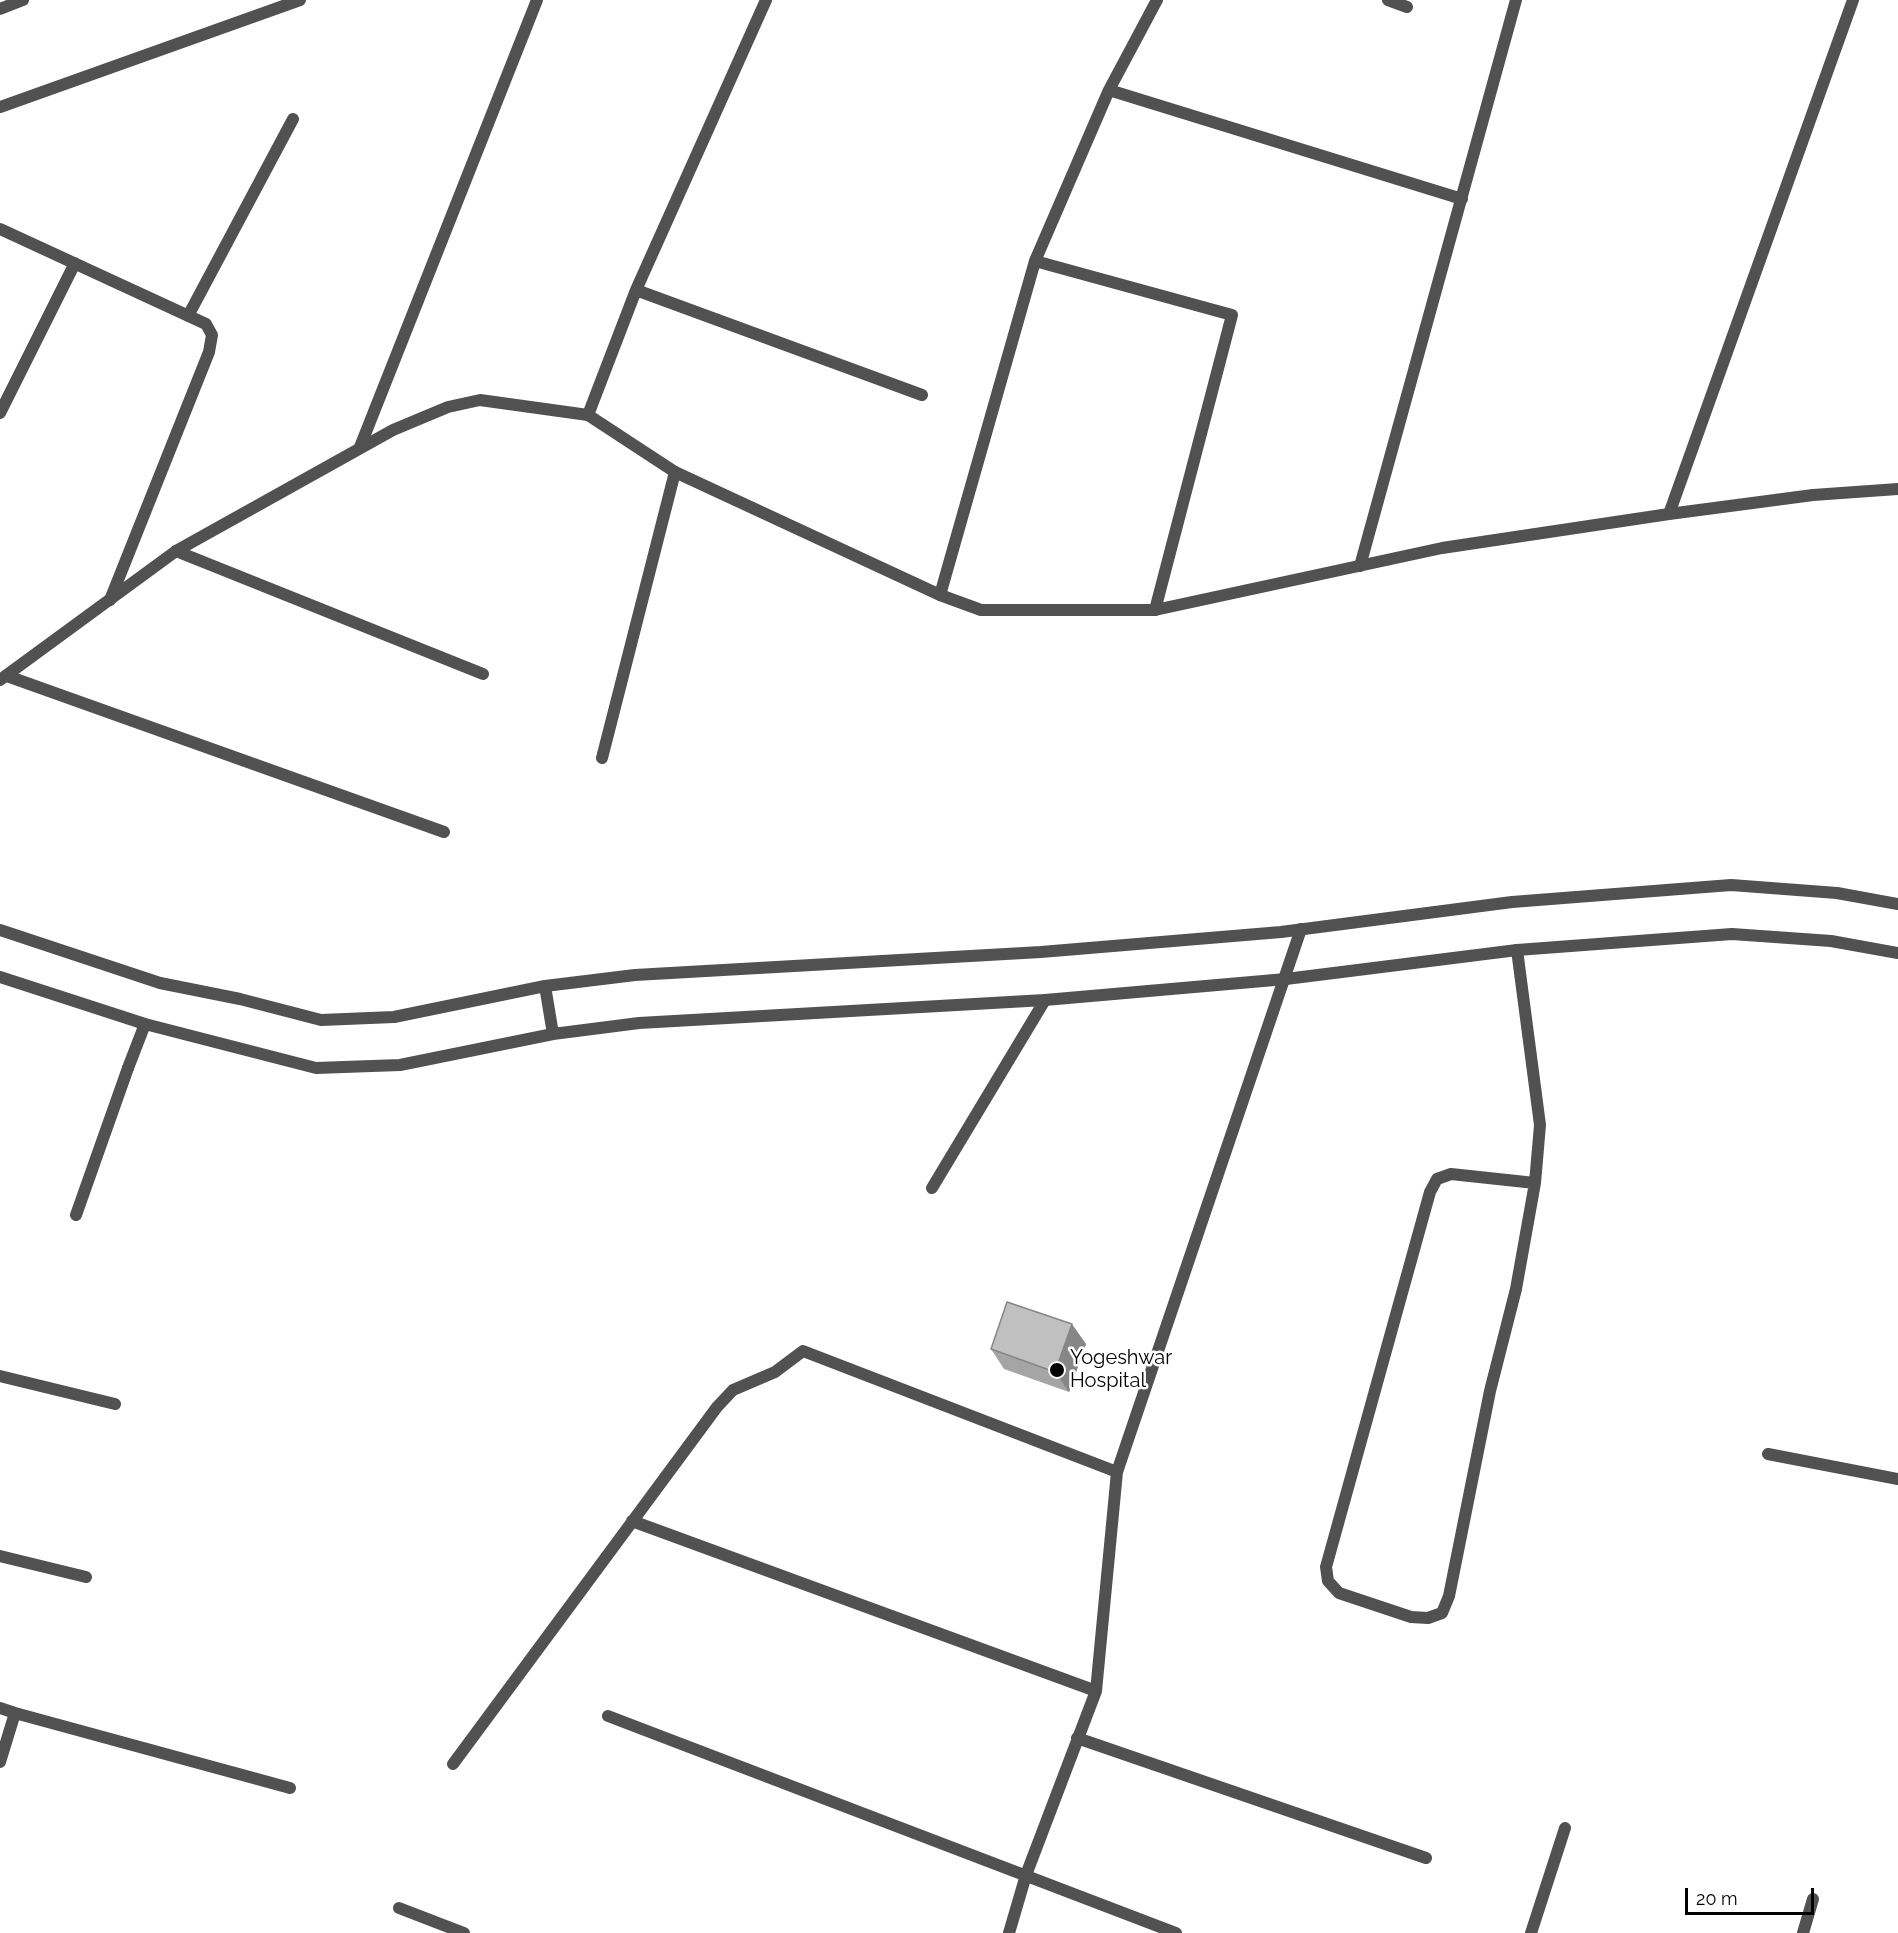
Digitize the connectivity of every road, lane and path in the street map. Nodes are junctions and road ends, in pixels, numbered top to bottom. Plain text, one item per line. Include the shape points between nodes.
1 (23, 0) edge
2 (300, 0) edge
3 (537, 0) edge
4 (766, 0) edge
5 (1157, 0) edge
6 (1388, 0) edge
7 (1516, 0) edge
8 (1853, 0) edge
9 (277, 4) edge
10 (1407, 7) dead end
11 (0, 9) edge
12 (1109, 90) junction
13 (0, 107) edge
14 (292, 118) dead end
15 (1462, 199) junction
16 (0, 229) edge
17 (1035, 261) junction
18 (75, 263) junction
19 (636, 290) junction
20 (188, 316) junction
21 (922, 395) dead end
22 (0, 413) edge
23 (588, 415) junction
24 (360, 447) junction
25 (675, 472) junction
26 (1898, 489) edge
27 (1669, 513) junction
28 (176, 550) junction
29 (1360, 566) junction
30 (940, 595) junction
31 (110, 600) junction
32 (1155, 610) junction
33 (483, 674) dead end
34 (3, 678) edge
35 (602, 758) dead end
36 (444, 832) dead end
37 (1898, 904) edge
38 (1301, 929) junction
39 (0, 930) edge
40 (1517, 950) junction
41 (1898, 953) edge
42 (0, 977) edge
43 (1286, 979) junction
44 (545, 986) junction
45 (1045, 1000) junction
46 (145, 1024) junction
47 (553, 1034) junction
48 (1535, 1183) junction
49 (932, 1188) dead end
50 (76, 1215) dead end
51 (0, 1376) edge
52 (115, 1404) dead end
53 (1768, 1454) dead end
54 (1118, 1472) junction
55 (1898, 1479) edge
56 (632, 1521) junction
57 (0, 1556) edge
58 (86, 1577) dead end
59 (1096, 1691) junction
60 (0, 1708) edge
61 (15, 1713) junction
62 (608, 1716) dead end
63 (1077, 1738) junction
64 (0, 1761) edge
65 (453, 1764) dead end
66 (290, 1788) dead end
67 (1565, 1828) dead end
68 (1426, 1857) dead end
69 (1026, 1875) junction
70 (1813, 1899) dead end
71 (399, 1908) dead end
72 (464, 1933) edge
73 (1009, 1933) edge
74 (1176, 1933) edge
75 (1531, 1933) edge
76 (1803, 1933) edge

1 - 11 street
2 - 9 street
3 - 24 street
4 - 19 street
5 - 12 street
6 - 10 street
7 - 15 street
8 - 27 street
9 - 13 street
12 - 15 street
12 - 17 street
14 - 20 street
15 - 29 street
16 - 18 street
17 - 30 street
17 - 32 street via 1232,315
18 - 20 street
18 - 22 street
19 - 21 street
19 - 23 street
20 - 31 street via 206,324 212,335 209,352
23 - 24 street via 480,400 448,407
23 - 25 street
24 - 28 street
25 - 30 street
25 - 35 street
26 - 27 street
27 - 29 street via 1442,548
28 - 31 street
28 - 33 street
29 - 32 street
30 - 32 street via 981,610
31 - 34 street
34 - 36 street
37 - 38 street via 1837,893 1731,885 1512,902
38 - 43 street
38 - 44 street via 902,962 634,975
39 - 44 street via 159,983 321,1020 393,1017
40 - 41 street via 1732,934 1831,941
40 - 43 street
40 - 48 street via 1540,1125
42 - 46 street
43 - 45 street
43 - 54 street
44 - 47 street
45 - 47 street via 639,1023
45 - 49 street
46 - 47 street via 316,1068 400,1065
46 - 50 street
48 - 48 street via 1451,1174 1437,1179 1430,1192 1326,1567 1328,1581 1339,1593 1411,1617 1428,1618 1443,1613 1516,1289
51 - 52 street
53 - 55 street
54 - 56 street via 803,1351 775,1372 733,1390
54 - 59 street
56 - 59 street
56 - 65 street
57 - 58 street
59 - 63 street
60 - 61 street
61 - 64 street
61 - 66 street
62 - 69 street
63 - 68 street
63 - 69 street
67 - 75 street
69 - 73 street
69 - 74 street
70 - 76 street
71 - 72 street

